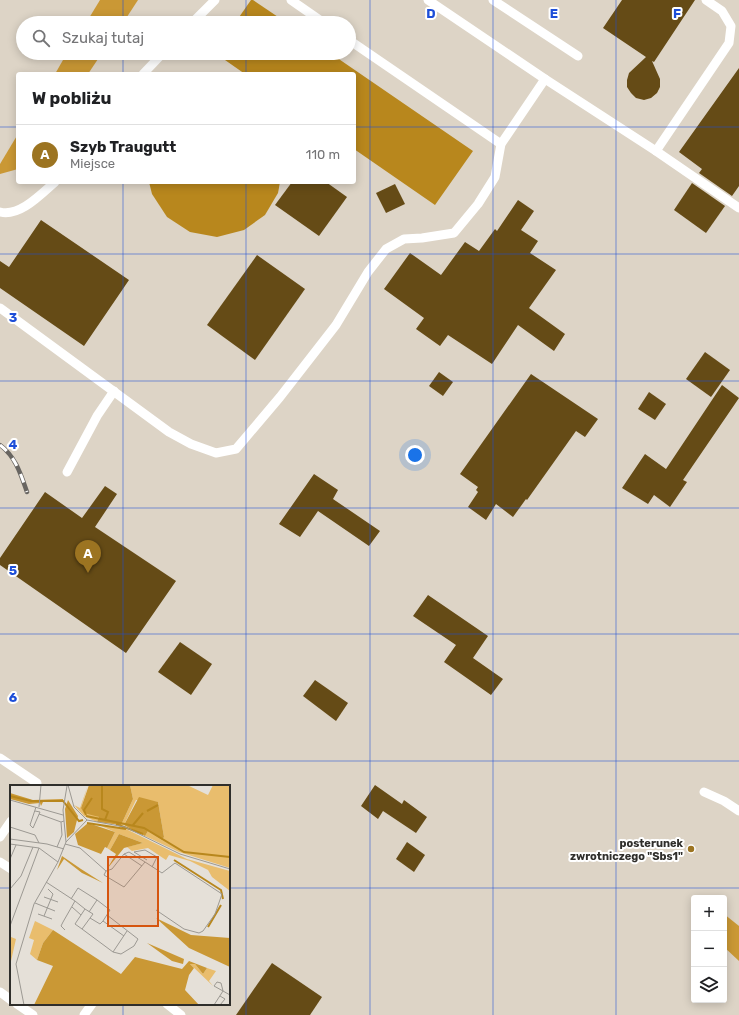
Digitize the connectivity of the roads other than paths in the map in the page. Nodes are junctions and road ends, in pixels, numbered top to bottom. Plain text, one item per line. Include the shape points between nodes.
1 (214, 0) edge
2 (290, 0) edge
3 (428, 0) edge
4 (493, 0) edge
5 (706, 0) edge
6 (199, 16) edge
7 (314, 16) edge
8 (356, 45) edge
9 (578, 56) dead end
10 (156, 60) edge
11 (145, 72) edge
12 (545, 79) junction
13 (501, 144) junction
14 (656, 151) junction
15 (54, 184) edge
16 (739, 208) edge
17 (0, 212) edge
18 (0, 308) edge
19 (114, 391) junction
20 (67, 472) dead end
21 (0, 758) edge
22 (35, 785) edge
23 (704, 792) dead end
24 (739, 811) edge
25 (10, 822) edge
26 (0, 837) edge
27 (0, 862) edge
28 (10, 868) edge
29 (0, 992) edge
30 (10, 999) edge
31 (18, 1005) edge
32 (91, 1005) edge
33 (168, 1005) edge
34 (33, 1015) edge
35 (84, 1015) edge
36 (181, 1015) edge

1 - 6 lane
2 - 7 lane
3 - 12 lane
4 - 9 lane
5 - 14 lane via 722,11 731,26 729,43
8 - 13 lane
10 - 11 lane
12 - 13 lane
12 - 14 lane
13 - 19 lane via 495,177 478,204 454,233 404,239 386,249 368,272 336,325 236,449 216,453 191,444 169,432
14 - 16 lane
15 - 17 lane via 29,206 6,214
18 - 19 lane
19 - 20 lane via 97,416
21 - 22 lane via 37,783
23 - 24 lane
25 - 26 lane
27 - 28 lane
29 - 30 lane
31 - 34 lane
32 - 35 lane
33 - 36 lane

